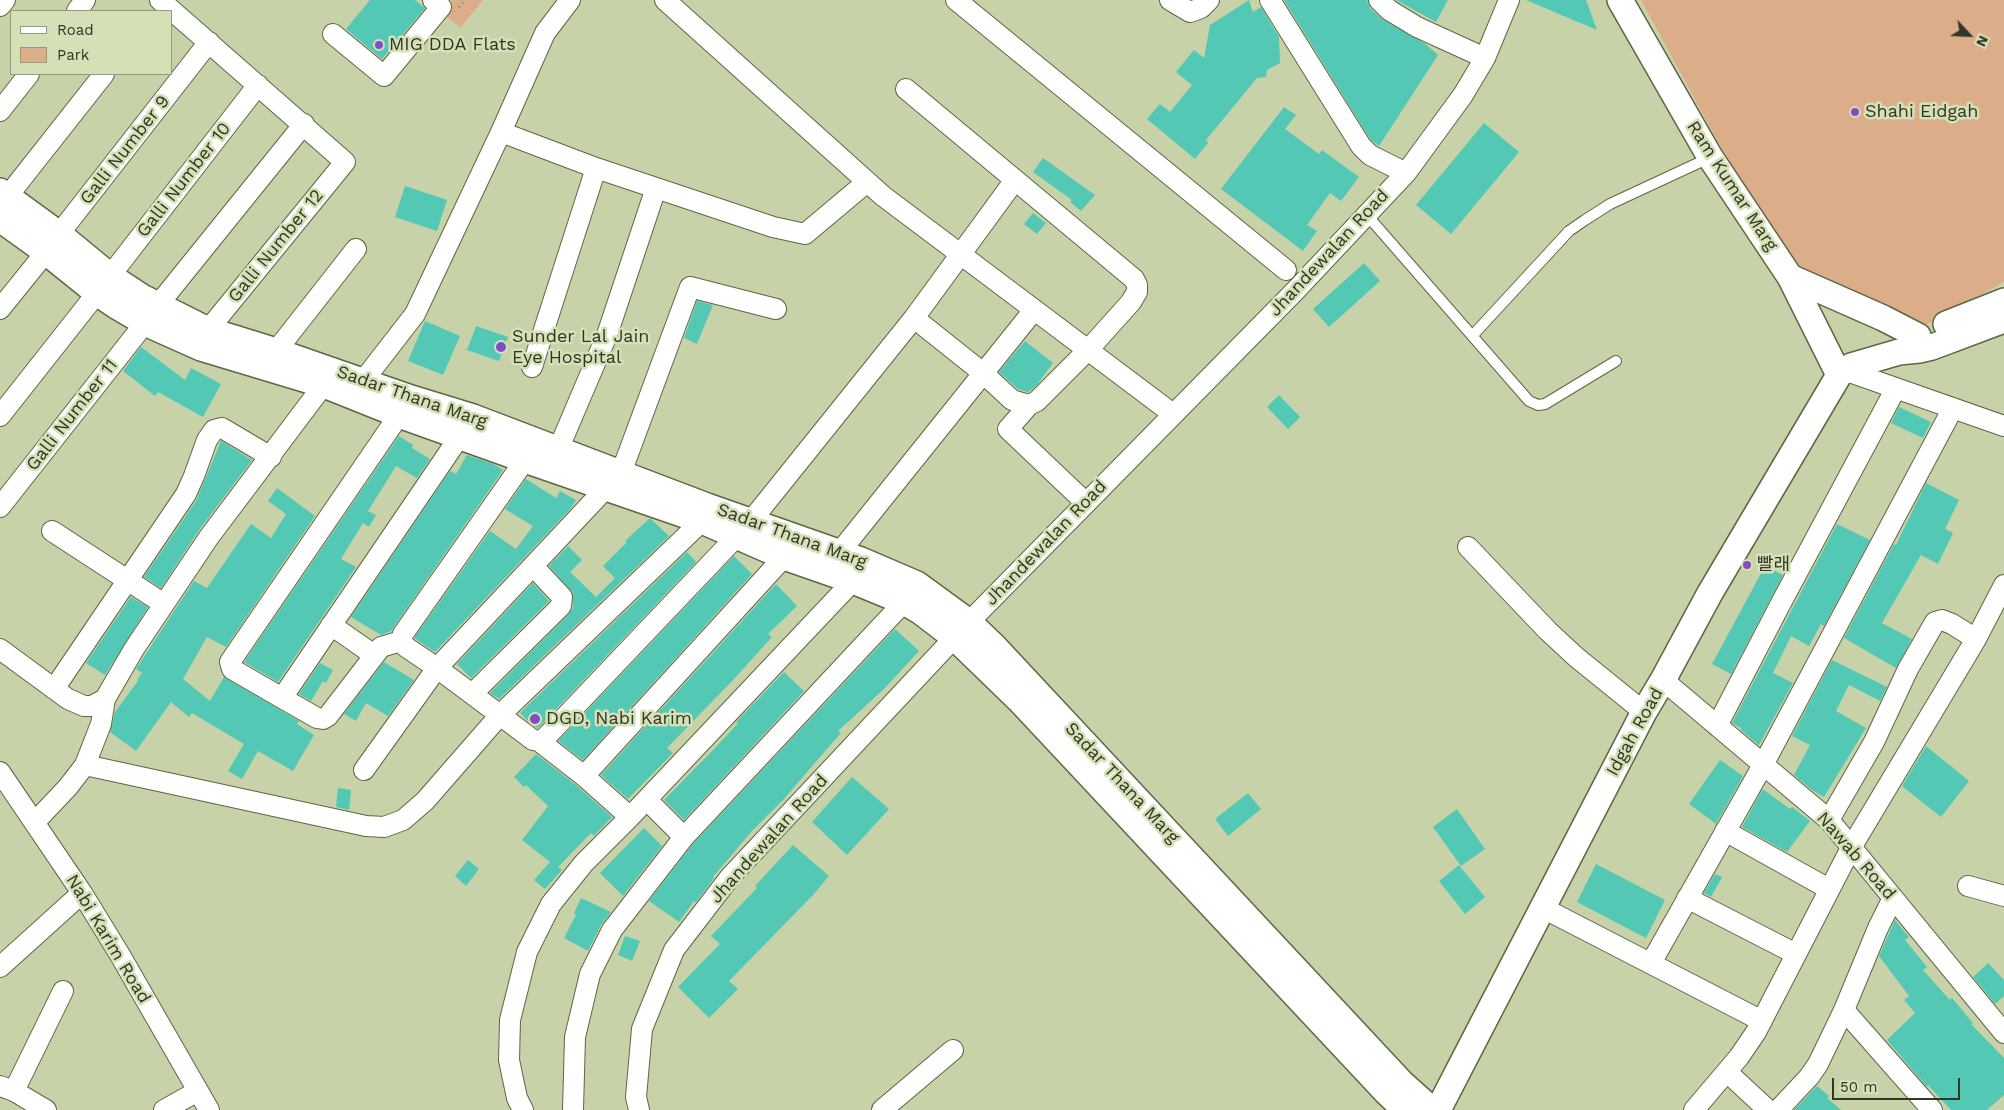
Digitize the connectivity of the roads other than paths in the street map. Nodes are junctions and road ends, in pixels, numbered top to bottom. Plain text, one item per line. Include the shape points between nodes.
1 (5, 0) edge
2 (432, 0) edge
3 (570, 0) edge
4 (665, 0) edge
5 (956, 0) edge
6 (1170, 0) edge
7 (1209, 0) edge
8 (1270, 0) edge
9 (1379, 0) edge
10 (1509, 0) edge
11 (1620, 0) edge
12 (0, 6) edge
13 (172, 14) edge
14 (333, 34) dead end
15 (209, 42) junction
16 (1485, 58) junction
17 (28, 75) edge
18 (103, 75) edge
19 (258, 85) junction
20 (906, 88) dead end
21 (0, 112) edge
22 (304, 124) junction
23 (501, 132) junction
24 (1710, 157) junction
25 (596, 168) junction
26 (1406, 173) junction
27 (1015, 180) junction
28 (868, 182) junction
29 (656, 188) junction
30 (2, 202) edge
31 (1366, 214) junction
32 (52, 243) junction
33 (356, 249) dead end
34 (960, 255) junction
35 (1286, 270) dead end
36 (1790, 277) junction
37 (104, 284) junction
38 (2004, 301) edge
39 (0, 309) edge
40 (776, 309) dead end
41 (1034, 310) junction
42 (151, 314) junction
43 (914, 318) junction
44 (2004, 320) edge
45 (208, 330) junction
46 (1473, 335) junction
47 (1918, 336) junction
48 (1088, 350) junction
49 (276, 351) junction
50 (1899, 352) junction
51 (1616, 361) dead end
52 (532, 366) dead end
53 (1845, 370) junction
54 (983, 374) junction
55 (329, 378) junction
56 (363, 381) junction
57 (1896, 388) junction
58 (1029, 404) junction
59 (1953, 408) junction
60 (1173, 414) junction
61 (399, 415) junction
62 (0, 416) edge
63 (2004, 426) edge
64 (460, 436) junction
65 (558, 450) junction
66 (271, 457) junction
67 (525, 460) junction
68 (613, 480) junction
69 (1086, 502) junction
70 (0, 507) edge
71 (702, 521) junction
72 (744, 528) junction
73 (52, 531) dead end
74 (1468, 547) dead end
75 (839, 553) junction
76 (784, 557) junction
77 (533, 566) junction
78 (126, 580) junction
79 (854, 581) junction
80 (2004, 585) edge
81 (904, 602) junction
82 (164, 604) junction
83 (332, 625) junction
84 (962, 630) junction
85 (1976, 639) junction
86 (401, 641) junction
87 (0, 649) edge
88 (374, 655) junction
89 (437, 668) junction
90 (1663, 680) junction
91 (61, 694) junction
92 (472, 694) junction
93 (282, 698) junction
94 (105, 699) junction
95 (1644, 712) junction
96 (500, 715) junction
97 (1717, 726) junction
98 (539, 741) junction
99 (85, 765) junction
100 (1763, 765) junction
101 (364, 770) dead end
102 (0, 772) edge
103 (584, 776) junction
104 (647, 800) junction
105 (630, 817) junction
106 (1829, 820) junction
107 (34, 822) junction
108 (1726, 831) junction
109 (684, 837) junction
110 (1852, 846) junction
111 (1968, 886) dead end
112 (1828, 889) junction
113 (82, 893) junction
114 (2004, 896) edge
115 (1688, 898) junction
116 (1893, 898) junction
117 (1543, 908) junction
118 (1796, 954) junction
119 (1651, 963) junction
120 (0, 967) edge
121 (63, 991) dead end
122 (1844, 1010) junction
123 (1762, 1022) junction
124 (2004, 1033) edge
125 (953, 1050) dead end
126 (1727, 1072) junction
127 (7, 1088) edge
128 (198, 1091) junction
129 (46, 1110) edge
130 (164, 1110) edge
131 (209, 1110) edge
132 (523, 1110) edge
133 (574, 1110) edge
134 (639, 1110) edge
135 (882, 1110) edge
136 (1405, 1110) edge
137 (1432, 1110) edge
138 (1438, 1110) edge
139 (1694, 1110) edge
140 (1768, 1110) edge
141 (1778, 1110) edge
142 (1932, 1110) edge

1 - 12 street
2 - 14 street via 441,7 384,76
3 - 23 street via 545,32
4 - 28 street
5 - 35 street
6 - 7 street via 1190,12
8 - 26 street via 1361,146 1370,155
9 - 16 street via 1417,27
10 - 16 street, Jhandewalan Road
11 - 24 street, Ram Kumar Marg
13 - 15 street
15 - 19 street
15 - 32 street, Galli Number 9
16 - 26 street, Jhandewalan Road via 1463,95
17 - 21 street
18 - 30 street
19 - 22 street
19 - 37 street, Galli Number 10
20 - 27 street
22 - 42 street, Galli Number 11
22 - 45 street, Galli Number 12 via 345,162
23 - 25 street
23 - 56 street via 415,314
24 - 36 street, Ram Kumar Marg
24 - 46 lane via 1610,204 1585,220
25 - 29 street
25 - 52 street
26 - 31 street, Jhandewalan Road
27 - 34 street
27 - 48 street via 1134,279 1137,292 1131,302
28 - 29 street via 805,234 773,227
28 - 34 street
29 - 65 street via 607,335
30 - 32 street, Sadar Thana Marg
31 - 46 lane
31 - 60 street, Jhandewalan Road
32 - 37 street, Sadar Thana Marg
32 - 39 street, Galli Number 9
33 - 49 street
34 - 41 street
34 - 43 street
36 - 47 street
36 - 53 street, Ram Kumar Marg
37 - 42 street, Sadar Thana Marg
37 - 62 street, Galli Number 10
38 - 47 street
40 - 68 street via 690,287
41 - 48 street
41 - 54 street
42 - 45 street, Sadar Thana Marg
42 - 55 street, Sadar Thana Marg via 208,350
42 - 70 street, Galli Number 11
43 - 54 street
43 - 72 street
44 - 50 street via 1932,347
45 - 49 street, Sadar Thana Marg
46 - 51 lane via 1522,395 1538,405 1545,404
47 - 50 street
48 - 58 street via 1037,401
48 - 60 street
49 - 55 street, Sadar Thana Marg
50 - 53 street
53 - 57 street
53 - 90 street, Idgah Road via 1710,593
54 - 58 street via 1012,400
54 - 75 street
55 - 56 street, Sadar Thana Marg
55 - 61 street, Sadar Thana Marg via 358,397
55 - 66 street
56 - 65 street, Sadar Thana Marg via 473,417
57 - 59 street
57 - 97 street
58 - 69 street via 1008,429
59 - 63 street
59 - 100 street
60 - 69 street, Jhandewalan Road
61 - 64 street, Sadar Thana Marg
61 - 93 street via 230,662 232,669
64 - 67 street, Sadar Thana Marg
64 - 83 street
65 - 68 street, Sadar Thana Marg
66 - 78 street via 222,428 214,430 186,494
66 - 82 street via 209,537
67 - 68 street, Sadar Thana Marg
67 - 86 street via 408,626
68 - 71 street, Sadar Thana Marg
68 - 72 street, Sadar Thana Marg
68 - 77 street
69 - 84 street, Jhandewalan Road
71 - 72 street, Sadar Thana Marg
71 - 96 street
72 - 75 street, Sadar Thana Marg
72 - 76 street, Sadar Thana Marg
72 - 98 street
73 - 78 street
74 - 95 street via 1548,631
75 - 84 street, Sadar Thana Marg via 917,584
76 - 79 street, Sadar Thana Marg
76 - 103 street
77 - 89 street
77 - 92 street via 562,597 561,606
78 - 82 street
78 - 91 street
79 - 81 street, Sadar Thana Marg
79 - 104 street
80 - 85 street
81 - 84 street, Sadar Thana Marg
81 - 109 street
82 - 94 street
83 - 88 street
83 - 93 street
84 - 134 street, Jhandewalan Road via 730,877 674,950 642,1029 636,1097
84 - 136 street, Sadar Thana Marg via 1020,701
84 - 137 street, Sadar Thana Marg via 1022,676 1402,1083
85 - 106 street via 1952,624 1942,620 1935,622 1908,669 1874,742
85 - 110 street
86 - 88 street via 381,647
86 - 89 street
87 - 91 street
88 - 93 street via 323,719
89 - 92 street
89 - 101 street
90 - 95 street, Idgah Road
90 - 97 street, Nawab Road
91 - 94 street via 84,706 92,706
92 - 96 street
94 - 99 street via 101,724
95 - 117 street, Idgah Road
96 - 98 street
96 - 99 street via 425,801 403,820 384,827 366,826
97 - 100 street, Nawab Road
98 - 103 street
99 - 107 street
100 - 106 street, Nawab Road
100 - 108 street
102 - 107 street, Nabi Karim Road
103 - 105 street
104 - 105 street
104 - 109 street
105 - 132 street via 584,863 552,904 527,952 510,1020 509,1060 517,1098
106 - 110 street, Nawab Road
107 - 113 street, Nabi Karim Road
108 - 112 street
108 - 115 street
109 - 133 street via 612,930 590,974 575,1037
110 - 112 street
110 - 116 street, Nawab Road
111 - 114 street
112 - 118 street
113 - 120 street
113 - 128 street, Nabi Karim Road
115 - 118 street
115 - 119 street
116 - 122 street
116 - 124 street, Nawab Road
117 - 119 street
117 - 138 street, Idgah Road
118 - 123 street
119 - 123 street
121 - 127 street
122 - 141 street via 1815,1070
122 - 142 street
123 - 126 street
125 - 135 street
126 - 139 street
126 - 140 street
127 - 129 street
128 - 130 street
128 - 131 street, Nabi Karim Road

